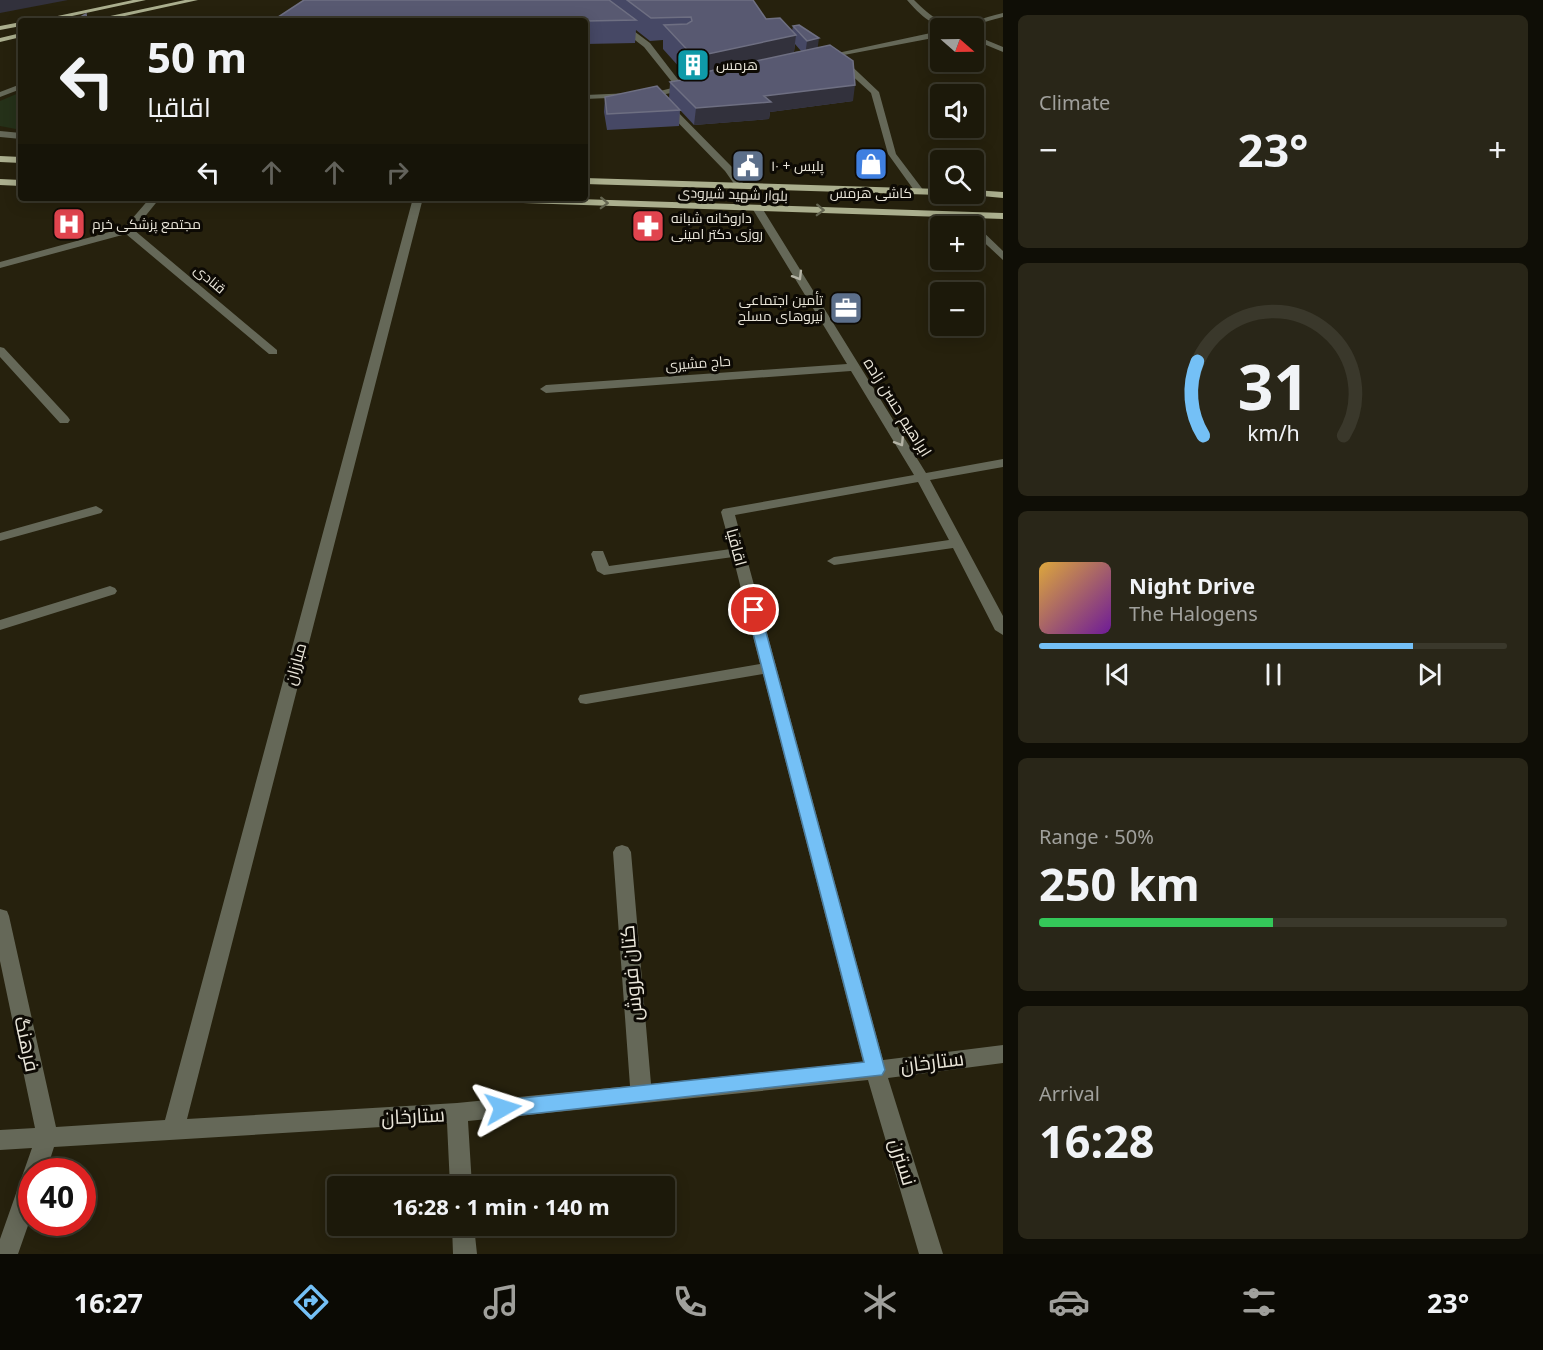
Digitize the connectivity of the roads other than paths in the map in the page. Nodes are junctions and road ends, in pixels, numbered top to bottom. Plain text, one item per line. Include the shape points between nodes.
1 (143, 0) edge
2 (195, 0) edge
3 (599, 0) edge
4 (910, 0) edge
5 (1003, 15) edge
6 (53, 18) edge
7 (106, 18) edge
8 (930, 19) edge
9 (984, 20) edge
10 (18, 25) edge
11 (0, 28) edge
12 (18, 36) edge
13 (930, 37) edge
14 (0, 40) edge
15 (984, 41) edge
16 (647, 45) junction
17 (657, 45) edge
18 (1003, 50) edge
19 (835, 55) junction
20 (813, 59) edge
21 (692, 86) edge
22 (18, 87) edge
23 (681, 88) junction
24 (656, 94) junction
25 (0, 95) edge
26 (588, 98) edge
27 (2, 136) edge
28 (18, 136) edge
29 (0, 159) edge
30 (18, 160) edge
31 (588, 181) edge
32 (0, 183) edge
33 (18, 183) edge
34 (740, 186) junction
35 (919, 191) junction
36 (930, 192) edge
37 (984, 194) edge
38 (1003, 195) edge
39 (152, 201) edge
40 (417, 201) edge
41 (550, 201) edge
42 (757, 208) junction
43 (959, 214) joint
44 (1003, 216) edge
45 (128, 230) junction
46 (984, 238) edge
47 (1003, 257) edge
48 (0, 265) edge
49 (0, 350) edge
50 (273, 352) dead end
51 (854, 367) junction
52 (546, 389) dead end
53 (63, 420) dead end
54 (1003, 463) edge
55 (922, 477) junction
56 (96, 510) dead end
57 (0, 537) edge
58 (958, 543) junction
59 (738, 552) junction
60 (598, 554) dead end
61 (834, 561) dead end
62 (110, 591) dead end
63 (0, 625) edge
64 (1003, 630) edge
65 (769, 668) junction
66 (586, 699) dead end
67 (621, 852) dead end
68 (0, 916) edge
69 (1003, 1054) edge
70 (875, 1070) junction
71 (641, 1094) junction
72 (458, 1113) junction
73 (172, 1130) junction
74 (47, 1136) junction
75 (0, 1140) edge
76 (40, 1158) edge
77 (461, 1176) edge
78 (18, 1220) edge
79 (464, 1236) edge
80 (6, 1254) edge
81 (465, 1254) edge
82 (931, 1254) edge

1 - 6 main road
2 - 7 main road
3 - 16 street via 608,15
4 - 8 street
5 - 9 street
10 - 11 main road
12 - 14 main road
13 - 19 street
15 - 18 street
16 - 17 street
16 - 23 street
19 - 20 street
19 - 35 street via 875,92 892,154
21 - 23 street
22 - 25 street
23 - 24 street
24 - 26 street
24 - 34 street via 729,169
27 - 28 street
29 - 30 main road
31 - 34 main road, بلوار شهید شیرودی
32 - 33 main road
34 - 35 main road, بلوار شهید شیرودی
35 - 36 main road, بلوار شهید شیرودی
37 - 38 main road
39 - 45 street
40 - 73 street, مبارزان
41 -> 42 main road, بلوار شهید شیرودی
42 -> 43 main road, بلوار شهید شیرودی
42 -> 51 street, ابراهیم حسن زاده
43 - 44 main road, بلوار شهید شیرودی
45 - 48 street
45 - 50 street, قنادی
46 - 47 street
49 - 53 street
51 - 52 street, حاج مشیری
51 -> 55 street, ابراهیم حسن زاده
54 - 55 street
55 - 58 street, ابراهیم حسن زاده
55 - 59 street, اقاقیا via 728,512
56 - 57 street
58 - 61 street
58 - 64 street, ابراهیم حسن زاده
59 - 60 street via 604,572
59 - 65 street, اقاقیا
62 - 63 street
65 - 66 street
65 - 70 street, اقاقیا
67 - 71 street, کتان فروش
68 - 74 street, فرهنگ
69 - 70 street, ستارخان
70 - 71 street, ستارخان
70 - 82 street, نسترن
71 - 72 street, ستارخان
72 - 73 street, ستارخان
72 - 77 street
73 - 74 street, ستارخان
74 - 75 street, ستارخان
74 - 76 street
78 - 80 street
79 - 81 street

